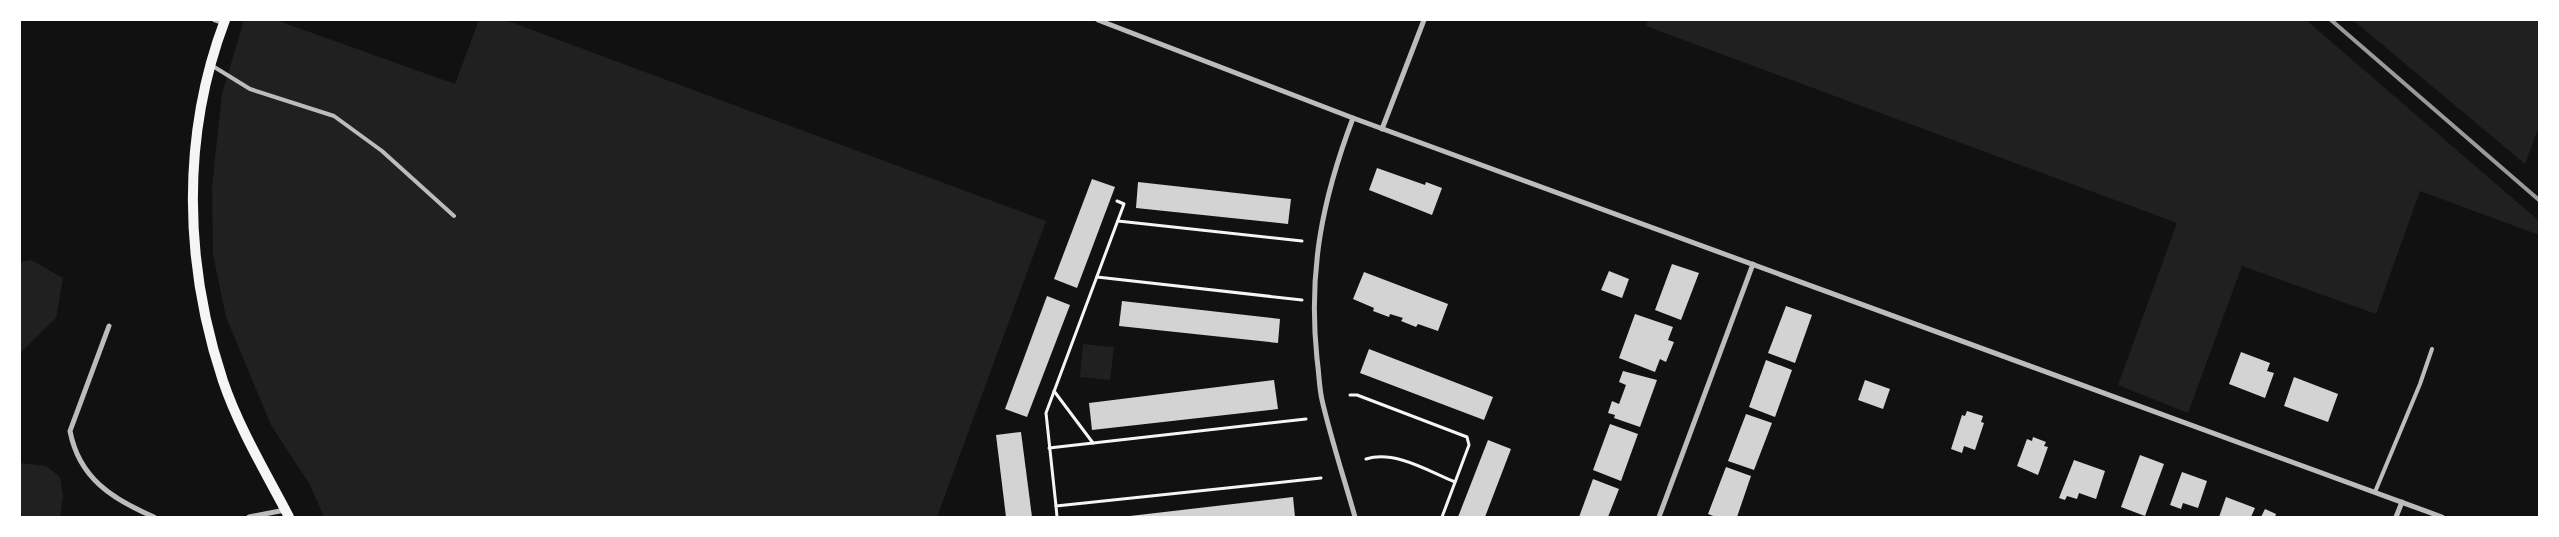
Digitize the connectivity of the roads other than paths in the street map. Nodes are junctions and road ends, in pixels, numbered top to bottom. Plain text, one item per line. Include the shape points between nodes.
1 (1098, 20) edge
2 (1424, 20) edge
3 (221, 21) edge
4 (211, 66) junction
5 (1353, 118) junction
6 (1382, 129) junction
7 (454, 216) dead end
8 (1753, 264) junction
9 (109, 326) dead end
10 (2432, 349) dead end
11 (2375, 492) junction
12 (2402, 502) junction
13 (288, 514) edge
14 (154, 517) edge
15 (249, 517) edge
16 (1355, 517) edge
17 (1659, 517) edge
18 (2396, 517) edge
19 (2442, 517) edge

1 - 5 street
2 - 6 street
3 - 4 main road
4 - 7 lane via 250,89 334,116 382,151
4 - 13 main road via 195,148 192,212 205,320 223,382 245,433
5 - 6 street
5 - 16 street via 1336,164 1321,224 1313,318 1322,399
6 - 8 street
8 - 11 street
8 - 17 street
9 - 14 street via 70,431 73,449 90,477 113,497
10 - 11 lane
11 - 12 street
12 - 18 street
12 - 19 street
13 - 15 street

